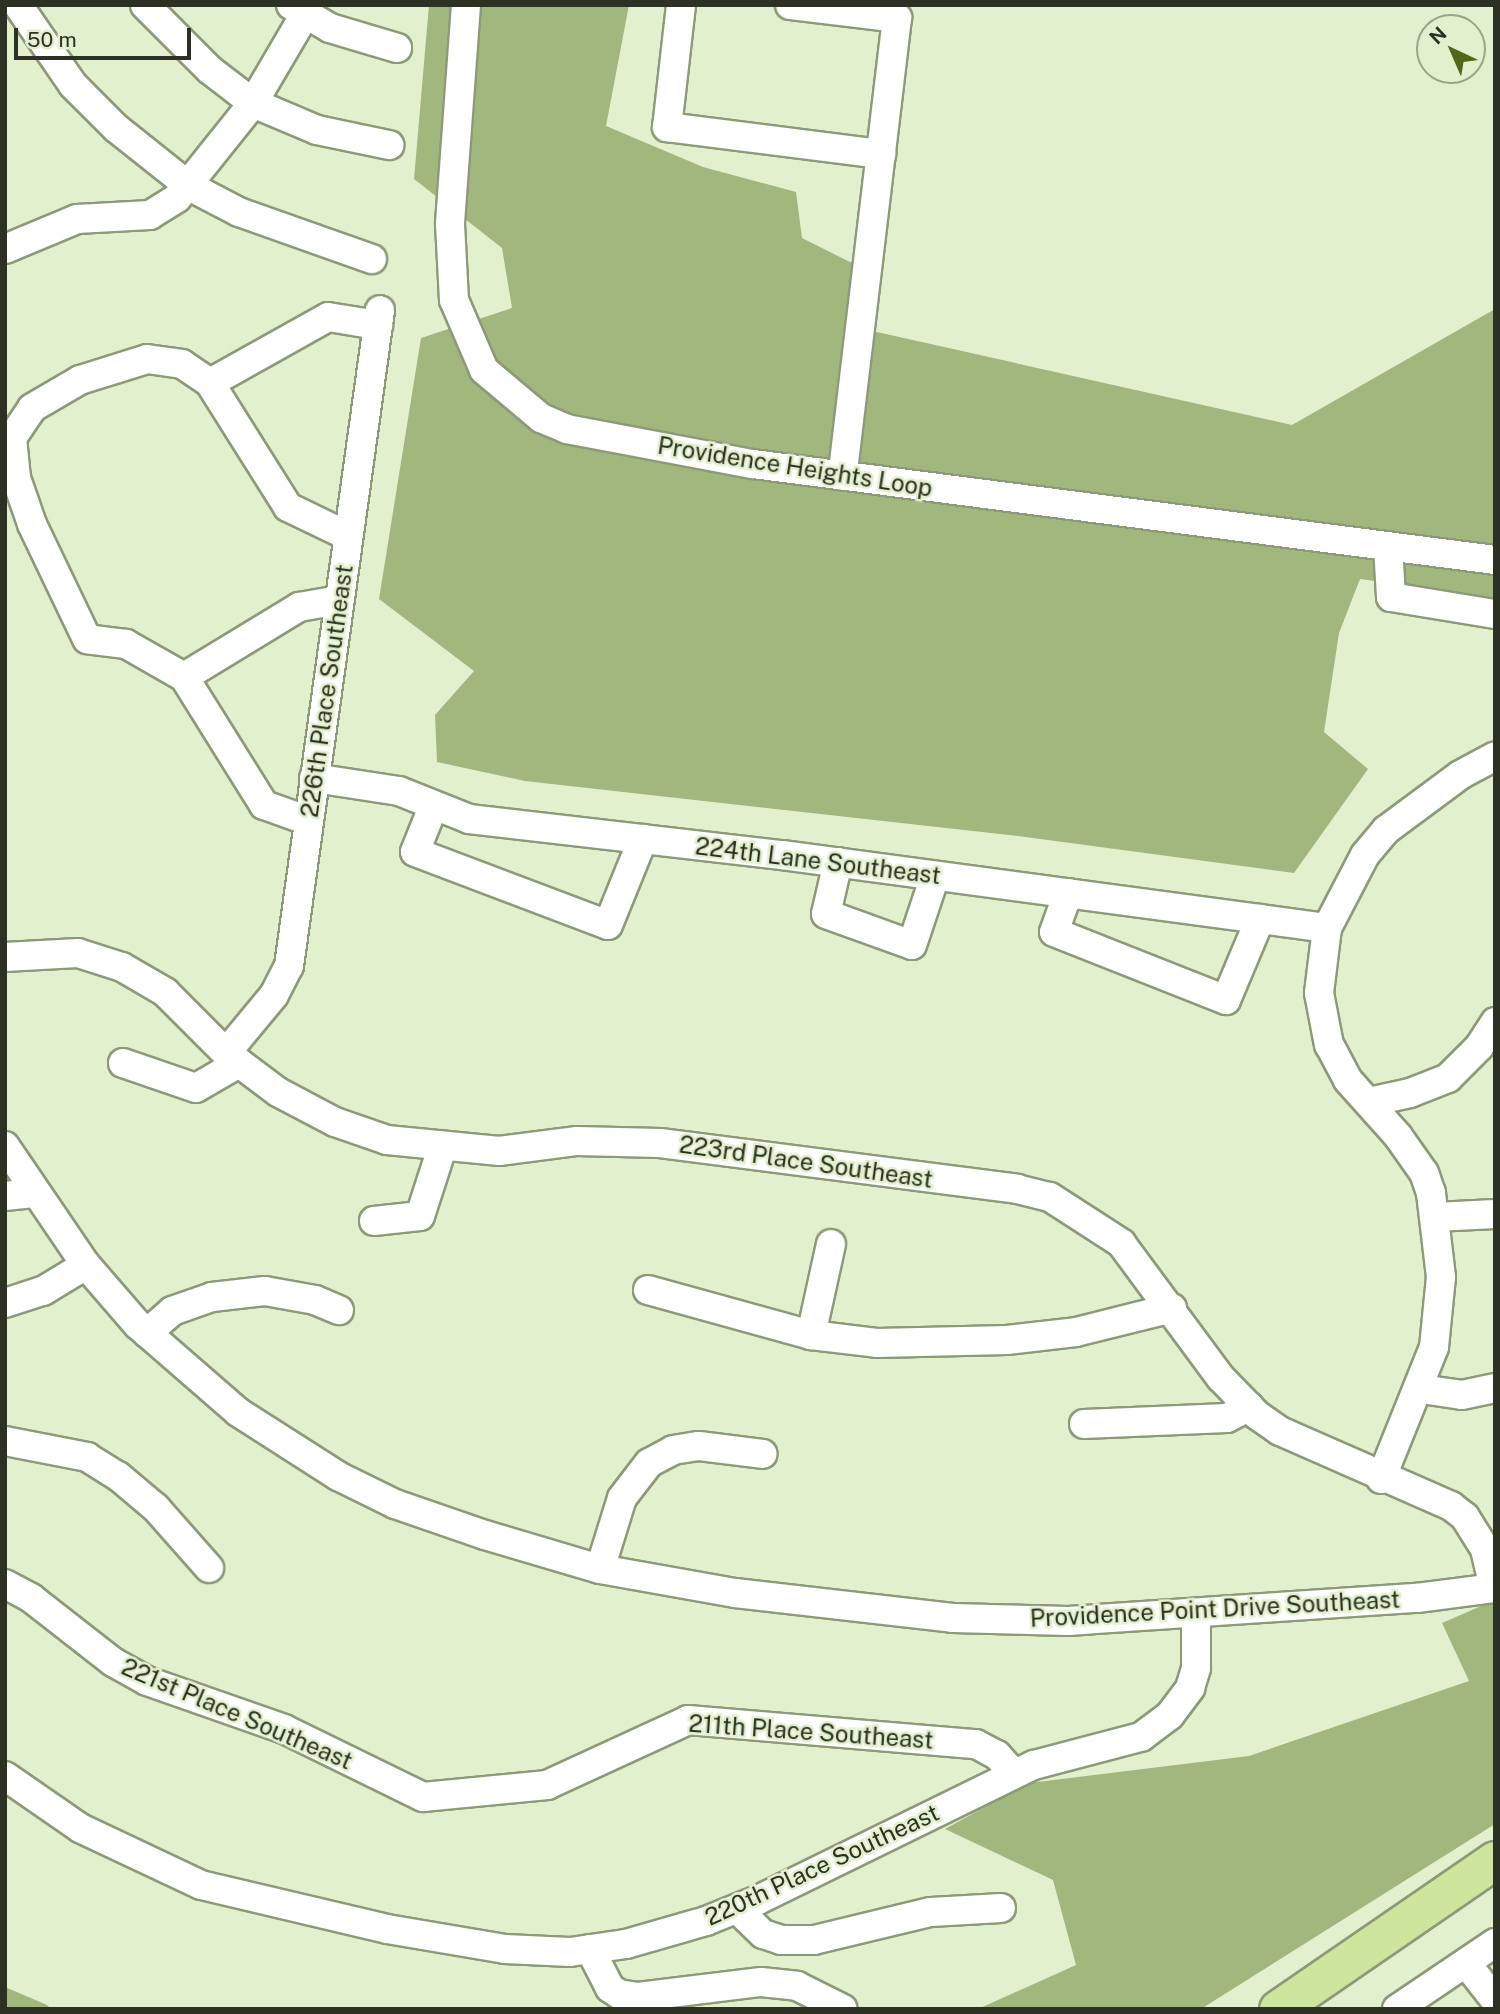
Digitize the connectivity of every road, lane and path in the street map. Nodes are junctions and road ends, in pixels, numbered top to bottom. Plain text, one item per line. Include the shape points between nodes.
1 (18, 5) edge
2 (145, 5) edge
3 (466, 5) edge
4 (681, 5) edge
5 (790, 5) edge
6 (297, 11) edge
7 (397, 48) dead end
8 (253, 103) junction
9 (389, 145) dead end
10 (881, 154) junction
11 (189, 186) junction
12 (5, 249) edge
13 (372, 260) dead end
14 (210, 383) junction
15 (842, 476) junction
16 (348, 536) junction
17 (1388, 546) junction
18 (1495, 560) edge
19 (339, 600) junction
20 (1495, 614) edge
21 (184, 677) junction
22 (1495, 756) edge
23 (314, 778) junction
24 (433, 807) junction
25 (309, 821) junction
26 (642, 839) junction
27 (838, 862) junction
28 (935, 876) junction
29 (1068, 894) junction
30 (1259, 919) junction
31 (1326, 928) junction
32 (5, 957) edge
33 (1495, 1022) edge
34 (233, 1058) junction
35 (123, 1063) dead end
36 (1369, 1102) junction
37 (5, 1146) edge
38 (442, 1148) junction
39 (36, 1193) junction
40 (5, 1196) edge
41 (1495, 1214) edge
42 (1435, 1217) junction
43 (374, 1221) dead end
44 (831, 1244) dead end
45 (86, 1265) junction
46 (648, 1290) dead end
47 (5, 1303) edge
48 (1172, 1308) junction
49 (339, 1310) dead end
50 (147, 1333) junction
51 (811, 1335) junction
52 (1495, 1388) edge
53 (1420, 1390) junction
54 (1249, 1407) junction
55 (1084, 1424) dead end
56 (5, 1441) edge
57 (763, 1454) dead end
58 (1381, 1479) junction
59 (209, 1568) dead end
60 (600, 1569) junction
61 (5, 1584) edge
62 (1494, 1588) edge
63 (1196, 1614) junction
64 (1014, 1774) junction
65 (5, 1776) edge
66 (445, 1797) joint
67 (1495, 1860) edge
68 (1001, 1908) dead end
69 (737, 1909) junction
70 (1495, 1943) edge
71 (590, 1949) junction
72 (1466, 1963) junction
73 (1494, 2000) edge
74 (843, 2009) edge
75 (1278, 2009) edge
76 (1397, 2009) edge

1 - 11 street via 73,85 116,128
2 - 8 street via 210,70
3 - 15 street, Providence Heights Loop via 451,265 454,300 484,370 520,405 567,429
4 - 10 street via 667,127
5 - 10 street via 897,18
6 - 7 street
6 - 8 street
8 - 9 street via 317,130
8 - 11 street
10 - 15 street
11 - 12 street via 150,215 77,219
11 - 13 street via 239,212
14 - 16 street via 288,507
14 - 16 street, 226th Place Southeast via 328,317 379,317
14 - 21 street via 182,364 147,359 80,380 32,408 12,438 16,478 32,524 87,639 126,644
15 - 17 street, Providence Heights Loop
16 - 19 street, 226th Place Southeast
17 - 18 street, Providence Heights Loop
17 - 20 street via 1391,597
19 - 21 street via 299,607
19 - 23 street, 226th Place Southeast
21 - 25 street via 264,806
22 - 31 street via 1438,790 1386,830 1365,855
23 - 24 street, 224th Lane Southeast via 399,791
23 - 25 street, 226th Place Southeast
24 - 26 street, 224th Lane Southeast via 469,818
24 - 26 street via 415,852 608,925
25 - 34 street, 226th Place Southeast via 289,966
26 - 27 street, 224th Lane Southeast
27 - 28 street, 224th Lane Southeast
27 - 28 street via 826,914 912,945
28 - 29 street, 224th Lane Southeast
29 - 30 street, 224th Lane Southeast
29 - 30 street via 1054,932 1226,1000
30 - 31 street, 224th Lane Southeast
31 - 36 street via 1321,1019 1335,1060
32 - 34 street, 223rd Place Southeast via 78,953 122,967 165,992
33 - 36 street via 1479,1047 1448,1078
34 - 35 street, 226th Place Southeast via 214,1082 196,1088
34 - 38 street, 223rd Place Southeast via 278,1092 335,1122 387,1140
36 - 42 street via 1414,1155 1431,1193
37 - 39 street, Providence Point Drive Southeast
38 - 43 street via 420,1216
38 - 48 street, 223rd Place Southeast via 499,1151 576,1141 660,1143 1017,1189 1050,1197 1106,1229 1136,1259
39 - 40 street
39 - 45 street, Providence Point Drive Southeast
41 - 42 street
42 - 53 street via 1442,1308
44 - 51 street
45 - 47 street via 43,1291
45 - 50 street, Providence Point Drive Southeast
46 - 51 street
48 - 51 street via 1127,1323 1007,1340 877,1343
48 - 54 street, 223rd Place Southeast via 1209,1362
49 - 50 street via 315,1300 265,1291 212,1297 172,1311
50 - 60 street, Providence Point Drive Southeast via 237,1412 338,1476 395,1504
52 - 53 street via 1462,1395
53 - 58 street
54 - 55 street via 1227,1418
54 - 58 street, 223rd Place Southeast via 1280,1431
56 - 59 street via 64,1452 100,1465 156,1508
57 - 60 street via 699,1446 673,1450 649,1463 622,1499
58 - 62 street, 223rd Place Southeast via 1451,1506 1465,1517 1485,1549
60 - 63 street, Providence Point Drive Southeast via 735,1593 953,1618 1068,1621
61 - 66 street, 221st Place Southeast via 147,1681 284,1729 423,1797
62 - 63 street, Providence Point Drive Southeast
63 - 64 street, 220th Place Southeast via 1196,1668 1190,1688 1156,1727 1120,1746
64 - 66 street, 211th Place Southeast via 997,1755 976,1744 688,1720 547,1785
64 - 69 street, 220th Place Southeast
65 - 71 street, 220th Place Southeast via 80,1828 201,1885 387,1929 492,1947
67 - 75 main road
68 - 69 street via 931,1912 814,1940 781,1940 763,1934
69 - 71 street, 220th Place Southeast via 626,1944
70 - 72 street
71 - 74 street via 610,1988 619,1994 638,1997 761,1982 797,1986
72 - 73 street
72 - 76 street

